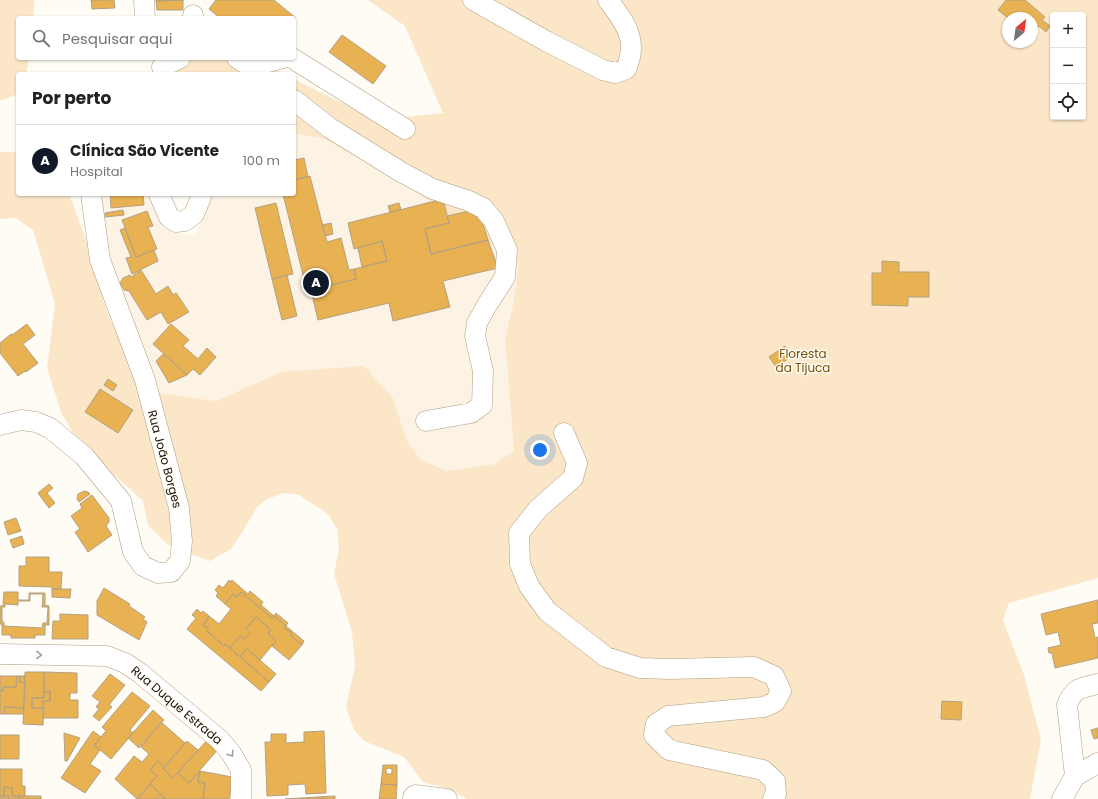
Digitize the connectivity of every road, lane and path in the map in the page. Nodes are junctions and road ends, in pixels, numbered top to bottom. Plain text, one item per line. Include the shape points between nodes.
1 (144, 0) edge
2 (473, 0) edge
3 (608, 0) edge
4 (145, 16) edge
5 (176, 60) edge
6 (240, 60) edge
7 (275, 60) edge
8 (296, 60) edge
9 (162, 66) edge
10 (258, 72) edge
11 (296, 102) edge
12 (405, 129) dead end
13 (90, 196) edge
14 (160, 196) edge
15 (201, 196) edge
16 (426, 421) dead end
17 (0, 425) edge
18 (564, 433) dead end
19 (0, 654) edge
20 (1098, 684) edge
21 (1098, 763) edge
22 (1075, 776) junction
23 (241, 799) edge
24 (413, 799) edge
25 (446, 799) edge
26 (773, 799) edge
27 (1062, 799) edge

1 - 4 street
2 - 3 street via 546,41 603,70 615,73 626,69 632,43 624,22
5 - 9 street
6 - 10 street
7 - 10 street via 264,63
8 - 12 street
11 - 16 street via 330,128 401,172 434,189 483,208 494,222 507,250 505,277 477,323 475,336 483,371 482,405 471,413
13 - 17 street, Rua João Borges via 100,260 145,380 179,508 182,541 180,561 170,572 158,573 143,566 133,552 121,501 84,456 50,428 36,422 21,420
14 - 15 street via 169,217 176,222 185,221 194,214
18 - 26 street via 577,463 573,478 538,508 519,533 520,564 528,586 547,610 606,657 640,668 754,667 774,676 781,691 775,702 764,707 668,716 656,724 654,735 669,750 763,770 775,781 776,794
19 -> 23 street, Rua Duque Estrada via 107,656 125,663 220,740 241,770
20 - 22 street via 1076,690 1067,704
21 - 22 street
22 - 27 street
24 - 25 street via 415,795

